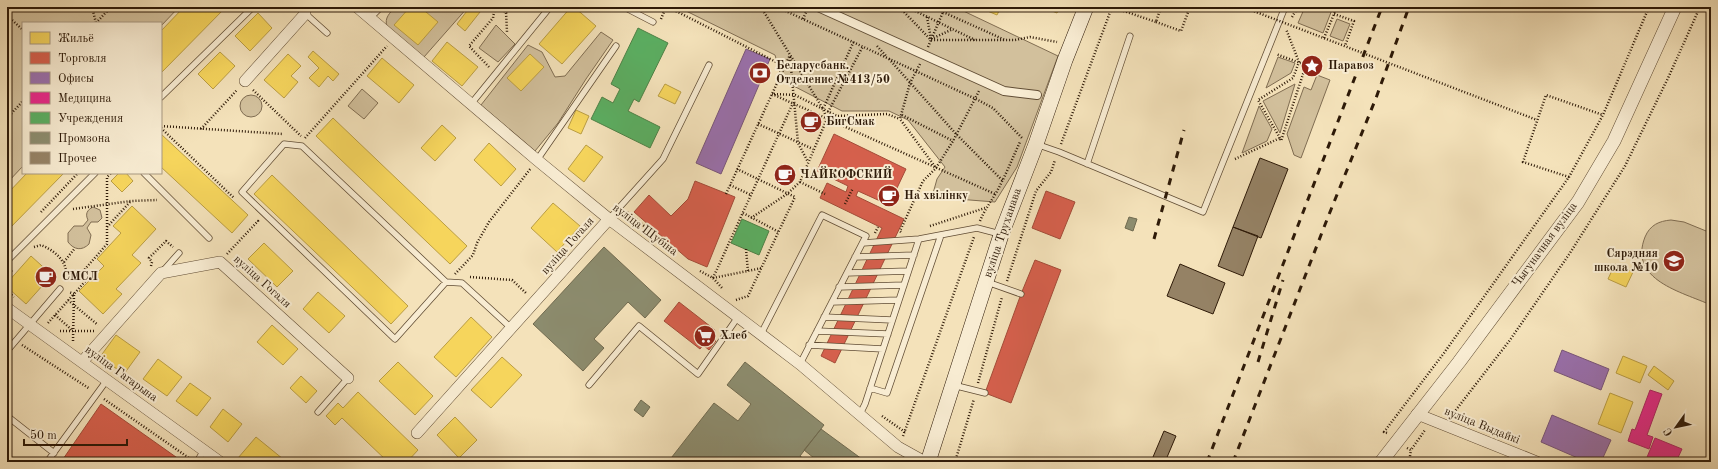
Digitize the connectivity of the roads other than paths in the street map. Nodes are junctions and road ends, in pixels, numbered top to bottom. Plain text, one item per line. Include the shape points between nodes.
1 (253, 7) edge
2 (357, 7) edge
3 (381, 7) edge
4 (550, 7) edge
5 (624, 7) edge
6 (818, 7) edge
7 (1086, 7) edge
8 (1286, 7) edge
9 (1675, 7) edge
10 (301, 10) edge
11 (370, 18) junction
12 (653, 22) dead end
13 (327, 33) dead end
14 (1130, 36) dead end
15 (616, 46) dead end
16 (709, 65) dead end
17 (245, 81) road end
18 (1037, 95) dead end
19 (162, 96) edge
20 (471, 104) junction
21 (1029, 141) junction
22 (537, 160) junction
23 (1087, 164) junction
24 (94, 174) edge
25 (145, 174) edge
26 (609, 219) junction
27 (941, 235) junction
28 (1001, 235) junction
29 (210, 238) dead end
30 (919, 239) junction
31 (862, 243) junction
32 (179, 252) dead end
33 (914, 255) junction
34 (855, 257) junction
35 (7, 261) edge
36 (908, 271) junction
37 (161, 273) junction
38 (847, 273) junction
39 (986, 281) junction
40 (446, 282) junction
41 (904, 285) junction
42 (839, 287) junction
43 (60, 289) road end
44 (1021, 294) dead end
45 (899, 300) junction
46 (832, 302) junction
47 (7, 308) edge
48 (738, 317) junction
49 (824, 317) junction
50 (892, 320) junction
51 (31, 325) junction
52 (511, 328) junction
53 (817, 331) junction
54 (761, 334) junction
55 (888, 334) junction
56 (809, 345) junction
57 (883, 350) junction
58 (7, 351) edge
59 (82, 362) junction
60 (800, 364) junction
61 (348, 378) joint
62 (107, 380) junction
63 (590, 385) dead end
64 (952, 385) junction
65 (870, 388) junction
66 (985, 394) dead end
67 (318, 412) dead end
68 (860, 414) junction
69 (1417, 414) junction
70 (7, 416) edge
71 (416, 433) dead end
72 (204, 450) junction
73 (54, 453) junction
74 (47, 462) edge
75 (197, 462) edge
76 (220, 462) edge
77 (924, 462) edge
78 (928, 462) edge
79 (1381, 462) edge
80 (1537, 462) edge

1 - 19 lane
2 - 11 street, вуліца Шубіна
3 - 11 lane
4 - 20 lane
5 - 12 lane
6 - 18 street via 1004,91
7 - 21 main road, вуліца Труханава
8 - 23 lane via 1203,212
9 - 69 street, Чыгуначная вуліца via 1614,141 1578,202
10 - 13 lane
10 - 17 street
11 - 20 street, вуліца Шубіна
14 - 23 lane
15 - 22 lane
16 - 26 lane via 663,159
20 - 22 street, вуліца Шубіна
21 - 23 lane
21 - 28 main road, вуліца Труханава
22 - 26 street, вуліца Шубіна
24 - 35 lane
25 - 29 lane
26 - 48 street, вуліца Шубіна
26 - 52 street, вуліца Гогаля
27 - 28 lane via 978,228
27 - 30 lane
27 - 65 lane via 887,393
28 - 39 main road, вуліца Труханава
30 - 31 lane
30 - 33 lane
31 - 34 lane
31 - 54 lane via 866,236 822,215
32 - 37 lane
33 - 34 lane
33 - 36 lane
34 - 38 lane
36 - 38 lane
36 - 41 lane
37 - 59 street
37 - 61 street, вуліца Гогаля via 220,262
38 - 42 lane
39 - 44 lane
39 - 64 main road, вуліца Труханава
40 - 40 lane via 395,339 242,192 284,144 302,146
40 - 52 lane via 462,283
41 - 42 lane
41 - 45 lane
42 - 46 lane
43 - 51 lane
45 - 46 lane
45 - 50 lane
46 - 49 lane
47 - 51 street, вуліца Гагарына
48 - 54 street, вуліца Шубіна
48 - 63 lane via 698,374 639,326
49 - 50 lane
49 - 53 lane
50 - 55 lane
51 - 58 lane
51 - 59 street, вуліца Гагарына
52 - 71 street, вуліца Гогаля
53 - 55 lane
53 - 56 lane
54 - 60 street, вуліца Шубіна
55 - 57 lane
56 - 57 lane
56 - 60 lane
57 - 65 lane
59 - 62 street, вуліца Гагарына
60 - 68 street, вуліца Шубіна
61 - 67 lane
62 - 72 street, вуліца Гагарына
62 - 73 lane
64 - 66 lane
64 - 78 main road, вуліца Труханава
65 - 68 lane
68 - 77 street, вуліца Шубіна via 898,447
69 - 79 street, Чыгуначная вуліца
69 - 80 street, вуліца Выдайкі
70 - 73 lane
72 - 75 lane
72 - 76 street, вуліца Гагарына
73 - 74 lane

